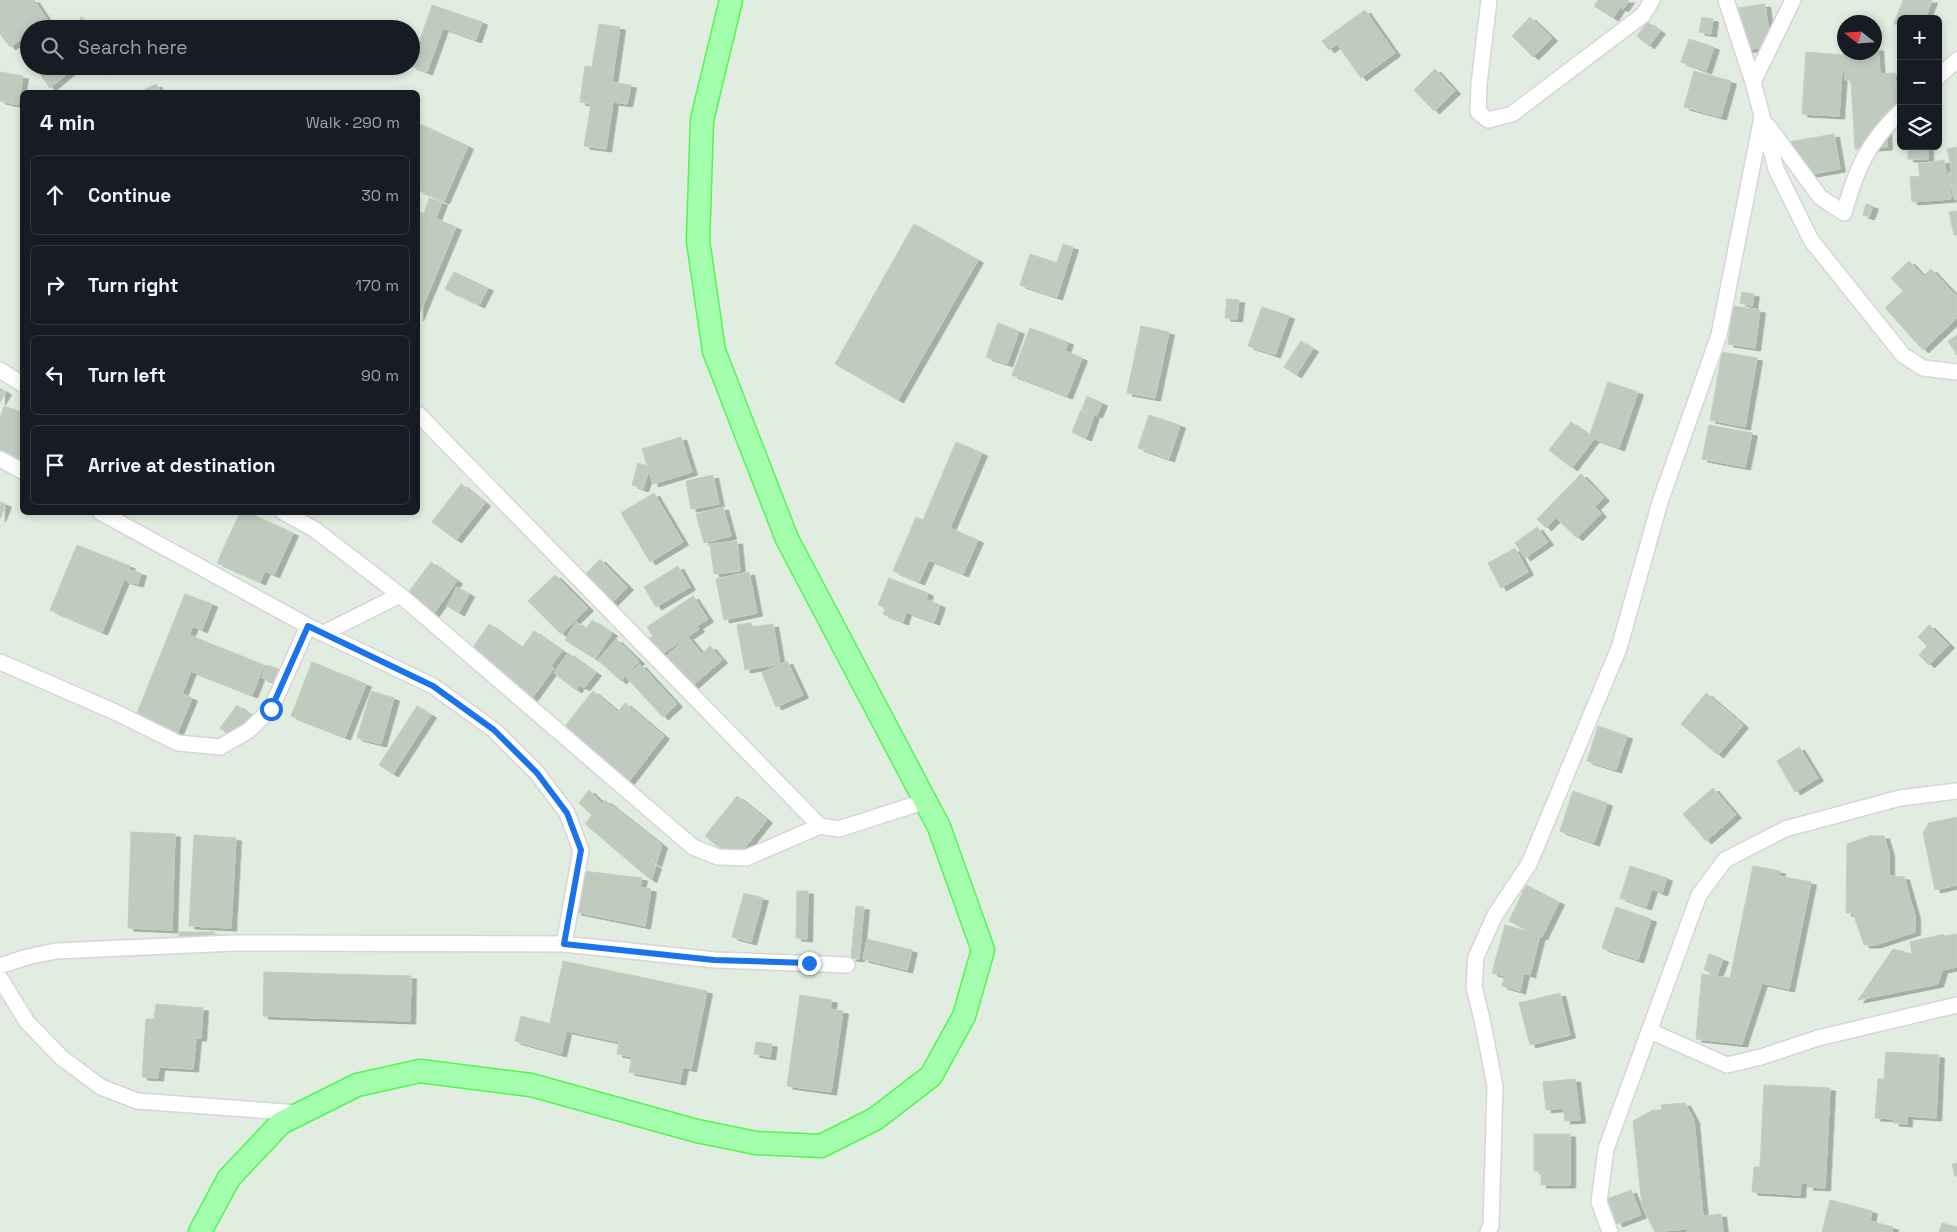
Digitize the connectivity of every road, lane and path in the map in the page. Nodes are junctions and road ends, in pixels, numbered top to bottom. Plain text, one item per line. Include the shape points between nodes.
1 (731, 0) edge
2 (1489, 0) edge
3 (1652, 0) edge
4 (1726, 0) edge
5 (1793, 0) edge
6 (1957, 60) edge
7 (1942, 73) edge
8 (1753, 82) junction
9 (1897, 114) edge
10 (1762, 118) junction
11 (0, 370) edge
12 (1957, 372) edge
13 (20, 383) edge
14 (420, 416) edge
15 (0, 458) edge
16 (20, 470) edge
17 (105, 515) edge
18 (288, 515) edge
19 (400, 595) junction
20 (308, 626) junction
21 (324, 633) junction
22 (0, 662) edge
23 (1957, 791) edge
24 (926, 801) junction
25 (820, 826) junction
26 (564, 944) junction
27 (847, 965) dead end
28 (0, 966) edge
29 (0, 978) edge
30 (1957, 1004) edge
31 (1650, 1031) junction
32 (301, 1113) junction
33 (200, 1232) edge
34 (1488, 1232) edge
35 (1610, 1232) edge

1 - 24 main road via 702,120 698,241 714,351 787,539
2 - 3 street via 1478,112 1488,120 1512,114 1643,15
4 - 8 street
5 - 8 street
6 - 7 street
8 - 10 street
9 - 10 street via 1880,132 1856,172 1844,213 1820,197
10 - 12 street via 1776,169 1811,240 1903,355 1923,368
10 - 34 street via 1719,335 1660,502 1620,648 1530,864 1496,915 1476,957 1474,987 1495,1086 1491,1226
11 - 13 street
14 - 25 street
15 - 16 street
17 - 20 street
18 - 19 street via 314,529
19 - 21 street
19 - 25 street via 693,847 718,858 746,858
20 - 21 street
20 - 22 street via 271,709 248,731 220,746 178,743
21 - 26 street via 433,686 494,730 537,773 567,813 581,850
23 - 31 street via 1900,798 1785,829 1725,860 1699,896
24 - 25 street via 839,829
24 - 32 main road via 939,827 983,950 964,1016 931,1076 875,1118 821,1146 756,1143 697,1132 530,1085 420,1071 357,1085
26 - 27 street via 714,960
26 - 28 street via 224,943 56,951
29 - 32 street via 27,1022 62,1058 101,1088 137,1101
30 - 31 street via 1818,1038 1727,1065
31 - 35 street via 1606,1149 1600,1202
32 - 33 main road via 281,1123 229,1178

